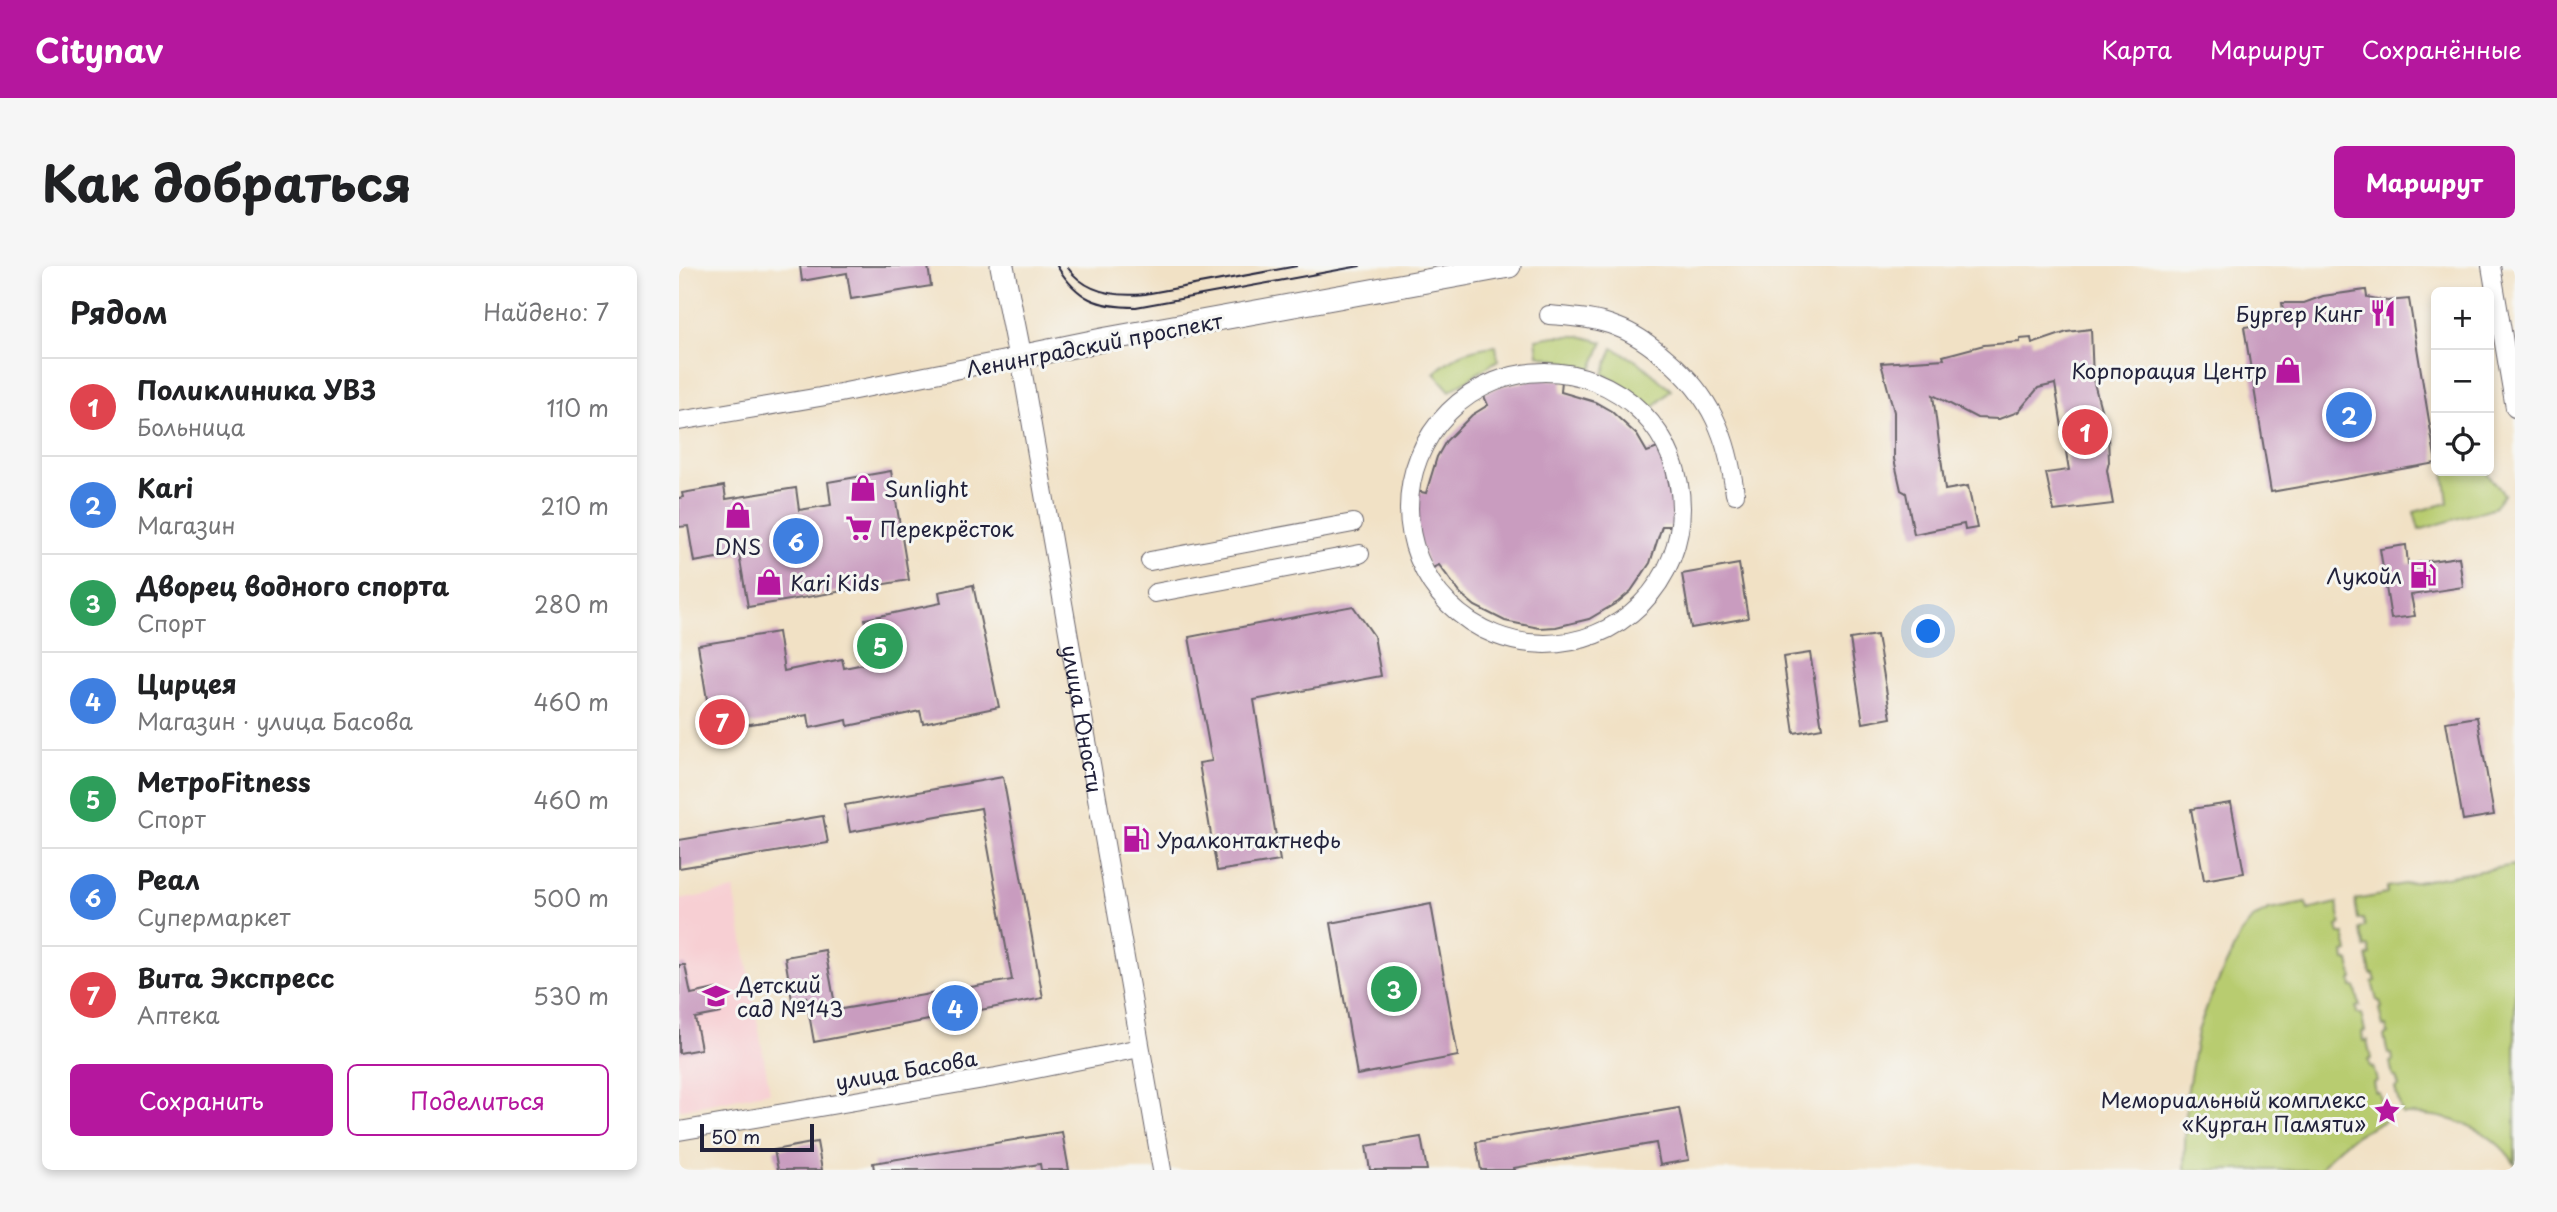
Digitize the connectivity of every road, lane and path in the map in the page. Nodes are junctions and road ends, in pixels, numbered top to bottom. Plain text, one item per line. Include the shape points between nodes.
1 (1002, 266) edge
2 (1509, 266) edge
3 (2491, 266) edge
4 (1549, 316) dead end
5 (1020, 357) junction
6 (2515, 408) edge
7 (679, 422) edge
8 (1416, 458) joint
9 (1735, 494) dead end
10 (1353, 523) dead end
11 (1360, 554) dead end
12 (1150, 561) dead end
13 (1155, 593) dead end
14 (1140, 1048) junction
15 (679, 1131) edge
16 (1162, 1170) edge

1 - 5 main road, улица Юности
2 - 5 main road, Ленинградский проспект
3 - 6 street
4 - 9 street via 1617,326 1673,364 1698,391 1716,421 1729,457
5 - 7 street, Ленинградский проспект
5 - 14 street, улица Юности
8 - 8 street via 1453,405 1496,380 1540,373 1593,382 1637,409 1670,452 1680,484 1682,519 1676,549 1655,590 1614,627 1561,644 1541,645 1499,636 1453,609 1420,564 1408,515 1409,481
10 - 12 street
11 - 13 street
14 - 15 street, улица Басова
14 - 16 street, улица Юности

